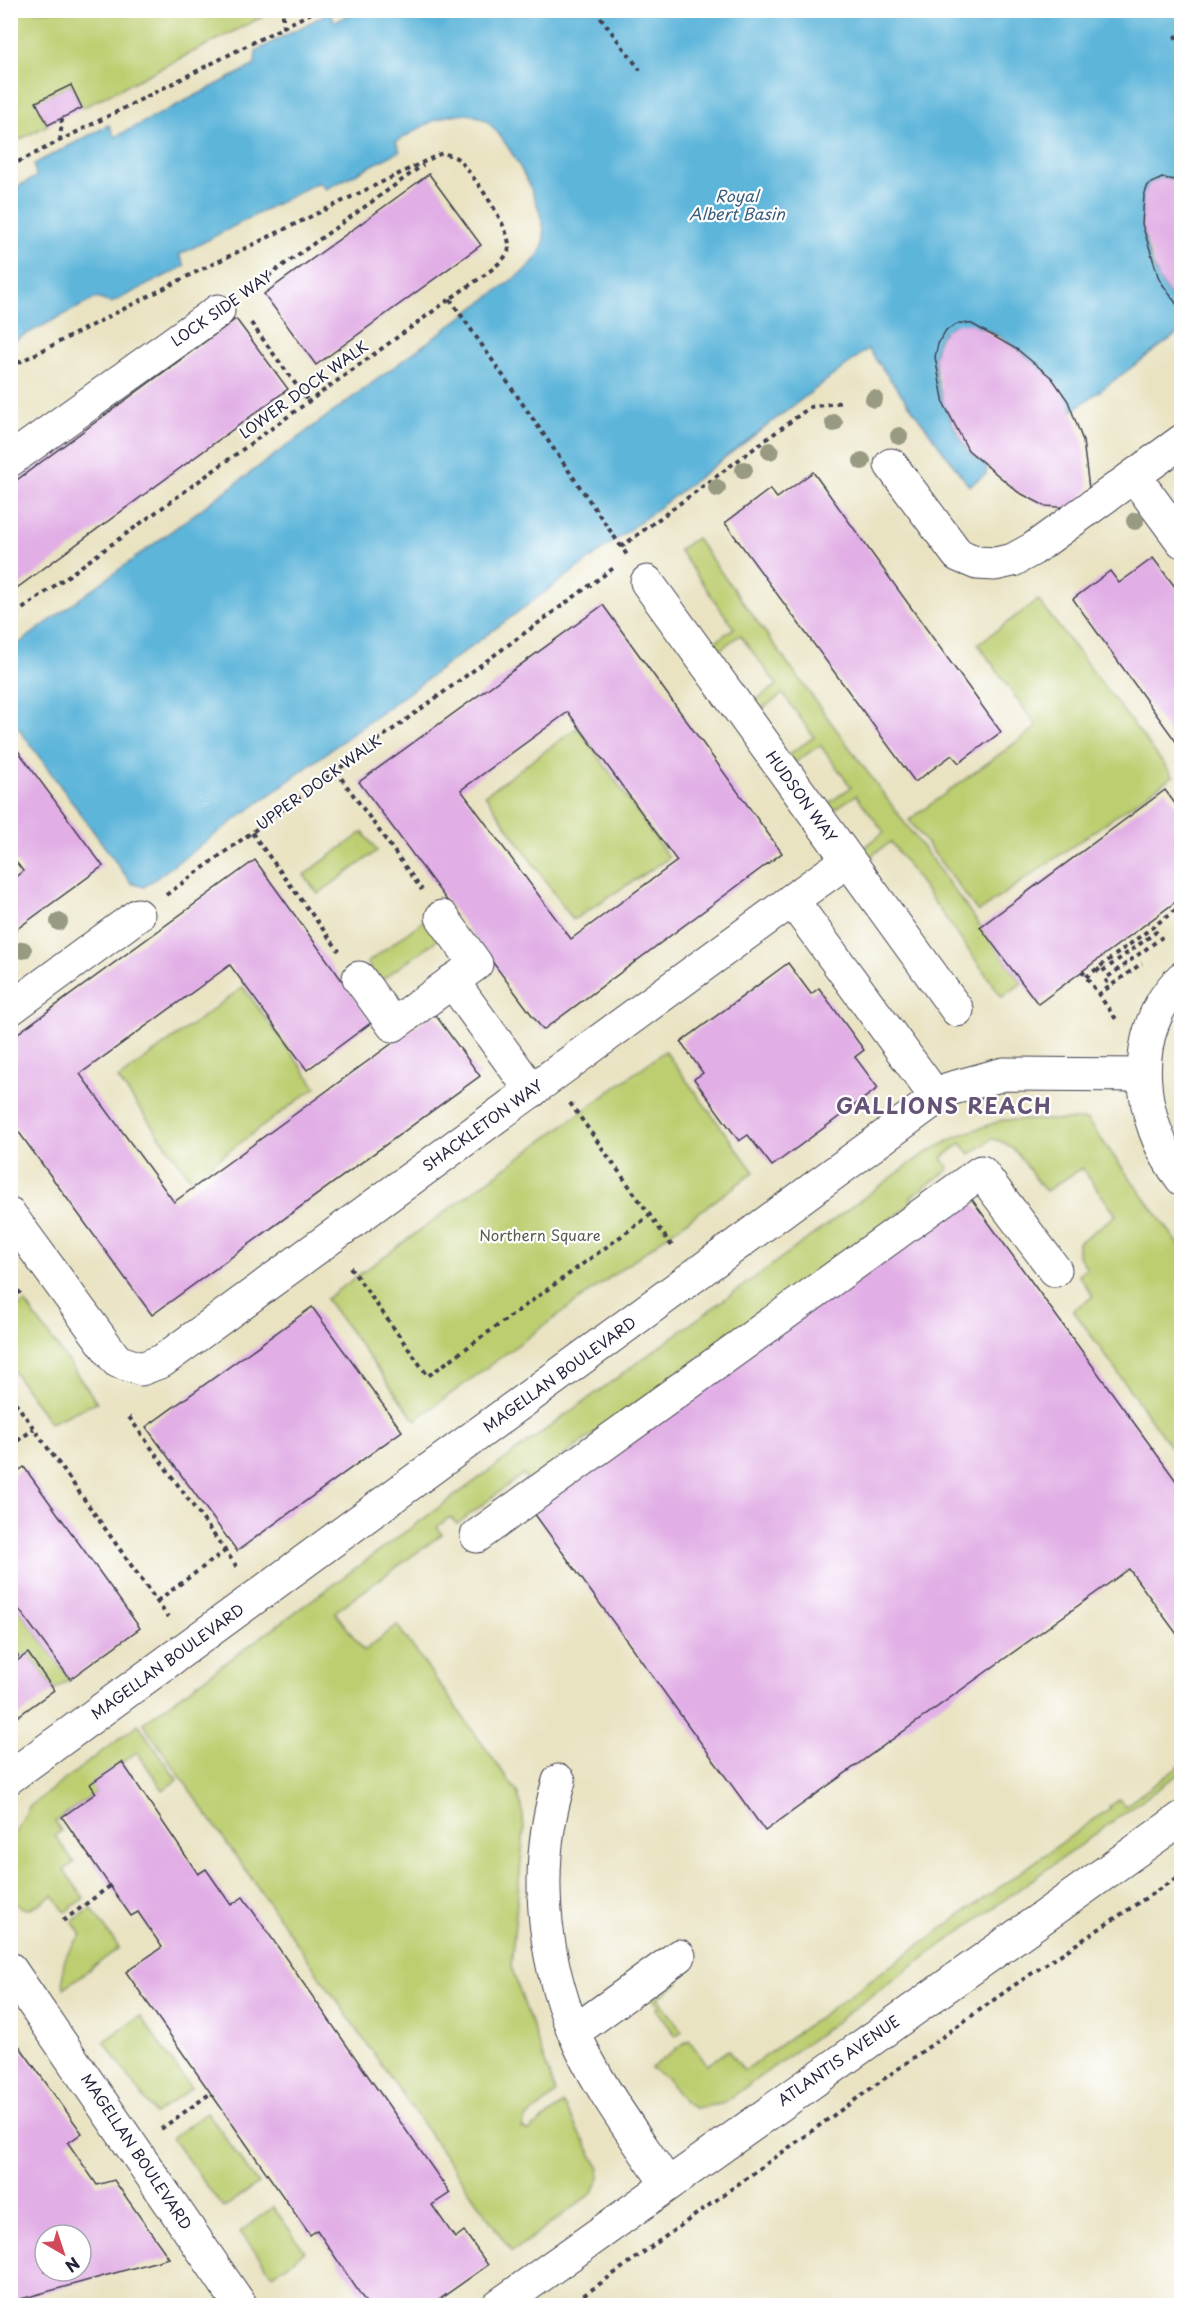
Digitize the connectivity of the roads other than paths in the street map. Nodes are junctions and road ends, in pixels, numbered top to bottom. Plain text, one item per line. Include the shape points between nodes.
1 (226, 306) road end
2 (1182, 441) edge
3 (10, 460) edge
4 (891, 465) dead end
5 (1134, 476) junction
6 (1182, 541) edge
7 (638, 570) road end
8 (848, 861) junction
9 (792, 900) junction
10 (138, 915) road end
11 (442, 917) road end
12 (359, 978) road end
13 (1182, 978) edge
14 (452, 981) junction
15 (10, 1009) edge
16 (957, 1010) dead end
17 (1144, 1075) junction
18 (542, 1084) junction
19 (936, 1097) junction
20 (1182, 1179) edge
21 (10, 1215) edge
22 (1054, 1270) dead end
23 (477, 1536) dead end
24 (10, 1777) edge
25 (559, 1781) dead end
26 (1182, 1818) edge
27 (679, 1956) dead end
28 (10, 1969) edge
29 (574, 2032) junction
30 (667, 2184) junction
31 (241, 2306) edge
32 (498, 2306) edge

1 - 3 street, LOCK SIDE WAY
2 - 5 street
4 - 5 street via 958,555 977,563 1013,561
5 - 6 street
7 - 8 street, HUDSON WAY
8 - 9 street, SHACKLETON WAY
8 - 16 street, HUDSON WAY
9 - 18 street, SHACKLETON WAY
9 - 19 street
10 - 15 street
11 - 14 street via 476,964
12 - 14 street via 393,1025
13 - 17 street via 1170,989 1152,1025
14 - 18 street
17 - 19 street, MAGELLAN BOULEVARD via 1004,1074 966,1082
17 - 20 street via 1156,1139
18 - 21 street, SHACKLETON WAY via 162,1361 141,1369 117,1361 104,1346
19 - 24 street, MAGELLAN BOULEVARD
22 - 23 street via 981,1172
25 - 29 street via 551,1809 544,1872 548,1947
26 - 30 street, ATLANTIS AVENUE
27 - 29 street
28 - 31 street, MAGELLAN BOULEVARD
29 - 30 street via 609,2096
30 - 32 street, ATLANTIS AVENUE

